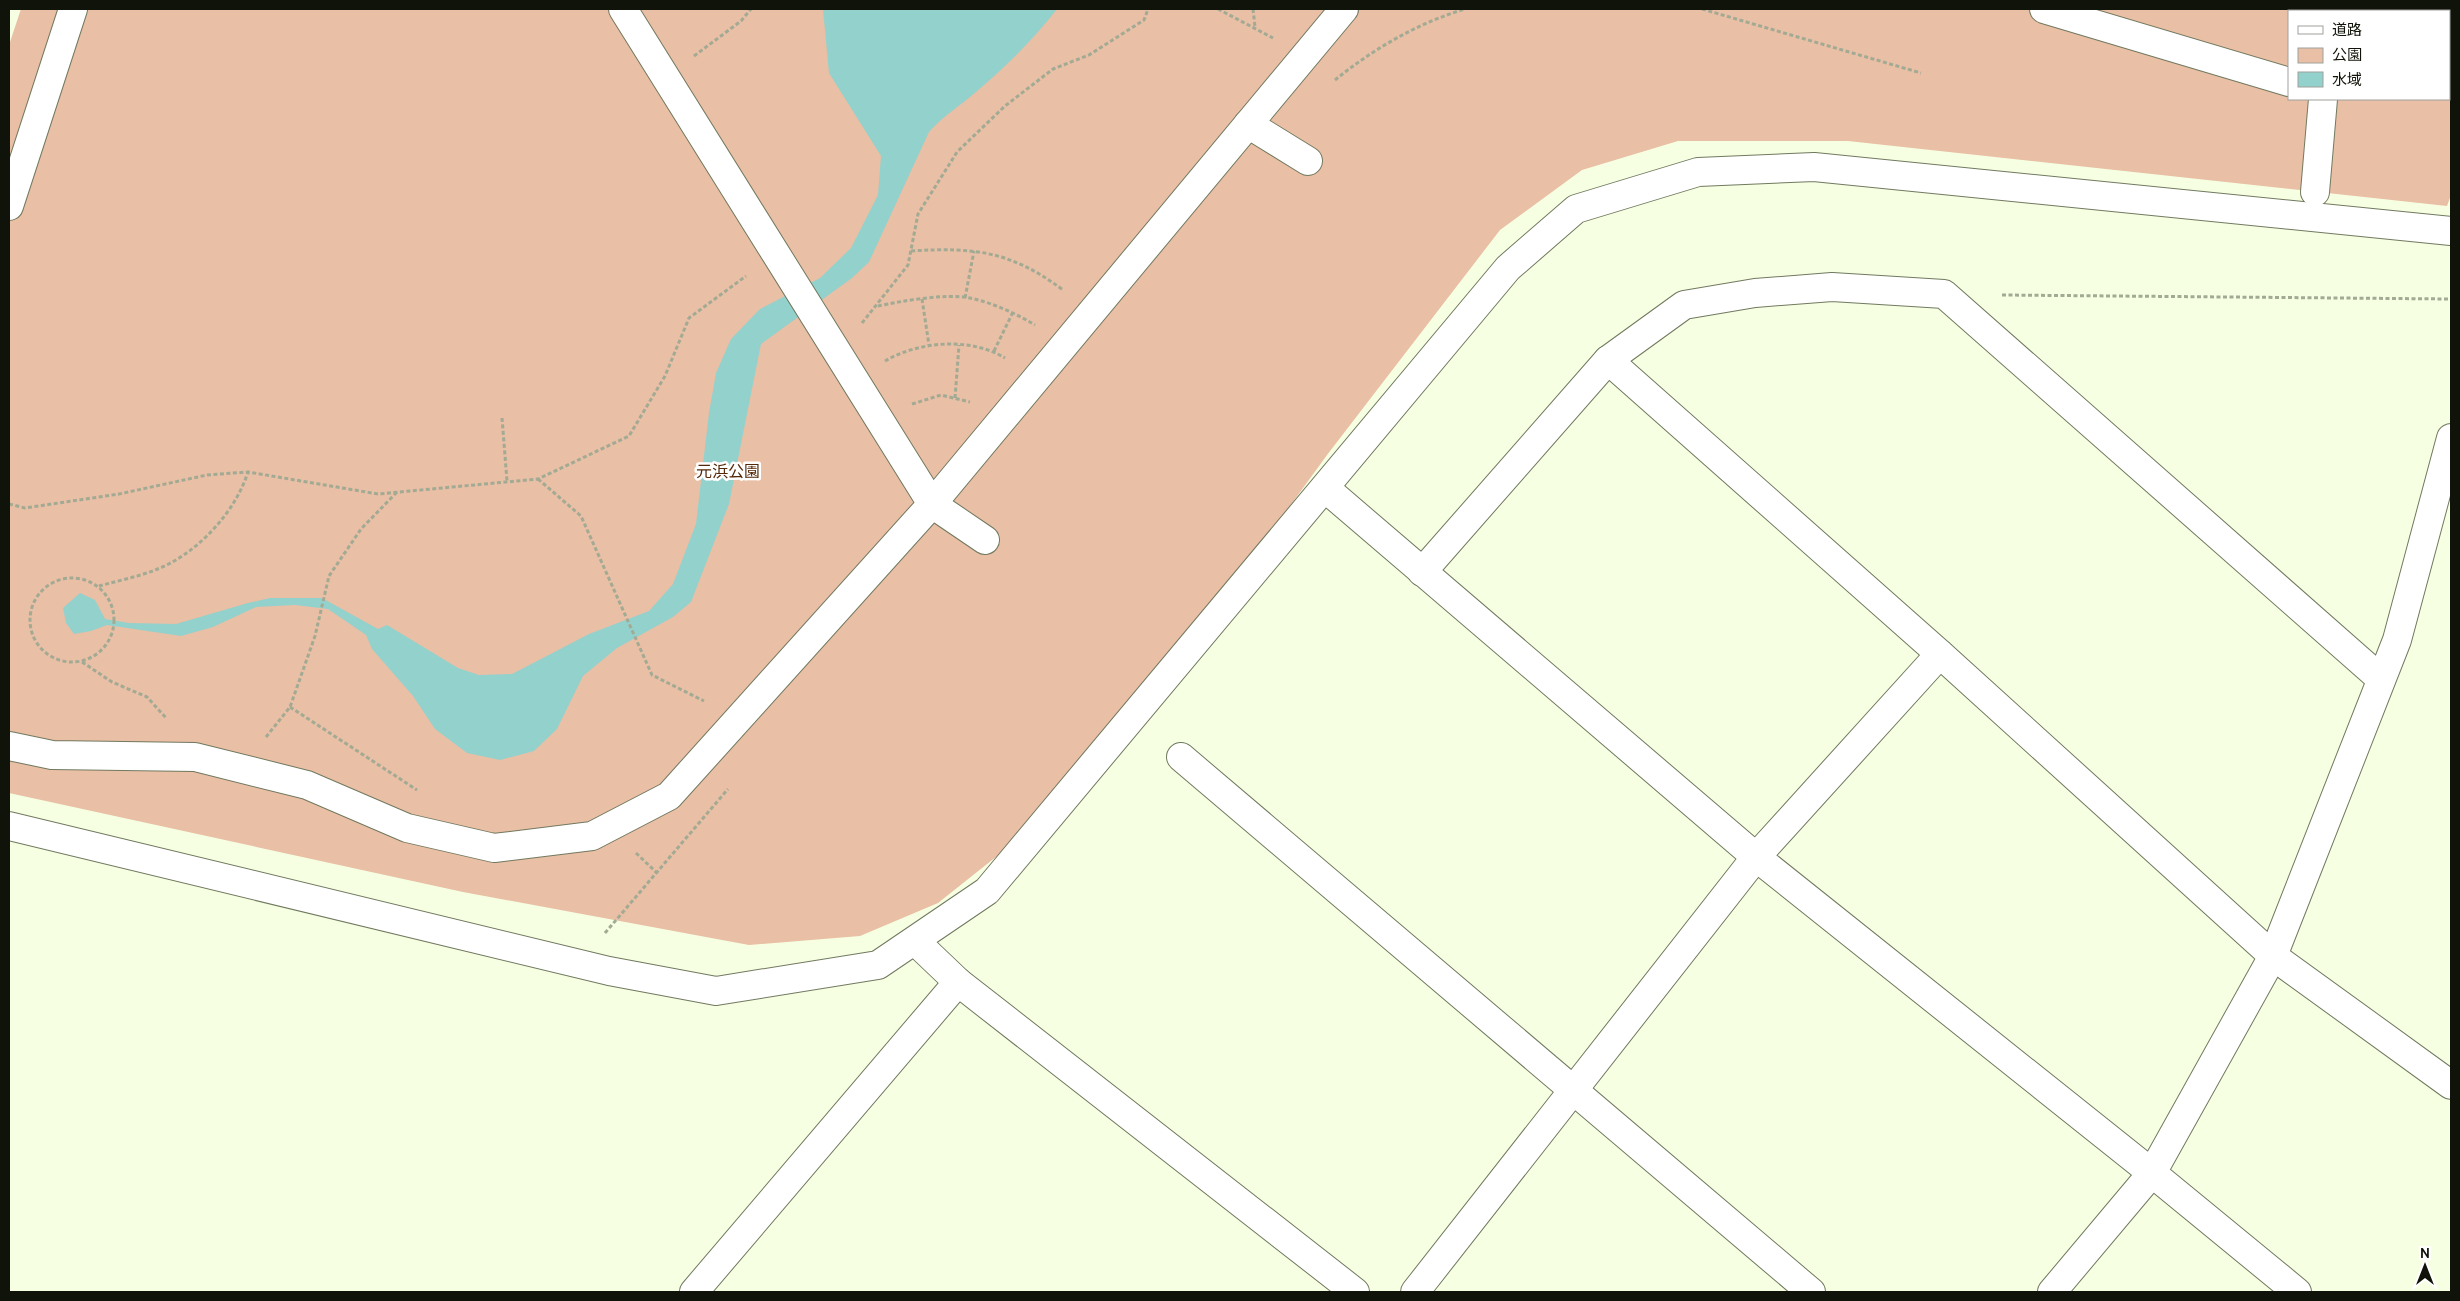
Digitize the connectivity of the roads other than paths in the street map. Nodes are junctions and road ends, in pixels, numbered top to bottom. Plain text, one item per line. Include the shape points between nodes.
1 (73, 9) edge
2 (623, 9) edge
3 (1344, 9) edge
4 (2044, 9) edge
5 (2288, 82) edge
6 (2323, 100) edge
7 (1248, 124) junction
8 (1308, 161) dead end
9 (2314, 192) dead end
10 (9, 206) edge
11 (2451, 231) edge
12 (1608, 360) junction
13 (2451, 438) edge
14 (1325, 488) junction
15 (2445, 489) edge
16 (932, 504) junction
17 (985, 540) dead end
18 (1422, 572) junction
19 (1940, 654) junction
20 (2381, 679) junction
21 (9, 746) edge
22 (1182, 757) dead end
23 (9, 826) edge
24 (1756, 857) junction
25 (915, 940) junction
26 (2273, 956) junction
27 (958, 982) junction
28 (2451, 1085) edge
29 (1574, 1089) junction
30 (2152, 1173) junction
31 (694, 1292) edge
32 (1355, 1292) edge
33 (1415, 1292) edge
34 (1811, 1292) edge
35 (2052, 1292) edge
36 (2297, 1292) edge

1 - 10 street
2 - 16 street
3 - 7 street
4 - 5 street
6 - 9 street
7 - 8 street
7 - 16 street
11 - 14 street via 1814,166 1698,172 1576,209 1508,268
12 - 18 street
12 - 19 street
12 - 20 street via 1684,305 1755,293 1832,287 1944,294
13 - 15 street
14 - 18 street
14 - 25 street via 987,891
15 - 20 street via 2397,640
16 - 17 street
16 - 21 street via 669,796 592,836 494,848 407,828 307,785 195,757 52,756
18 - 24 street
19 - 24 street
19 - 26 street
20 - 26 street
22 - 29 street
23 - 25 street via 609,971 716,991 878,965
24 - 29 street
24 - 30 street
25 - 27 street
26 - 28 street
26 - 30 street
27 - 31 street
27 - 32 street
29 - 33 street
29 - 34 street
30 - 35 street
30 - 36 street

